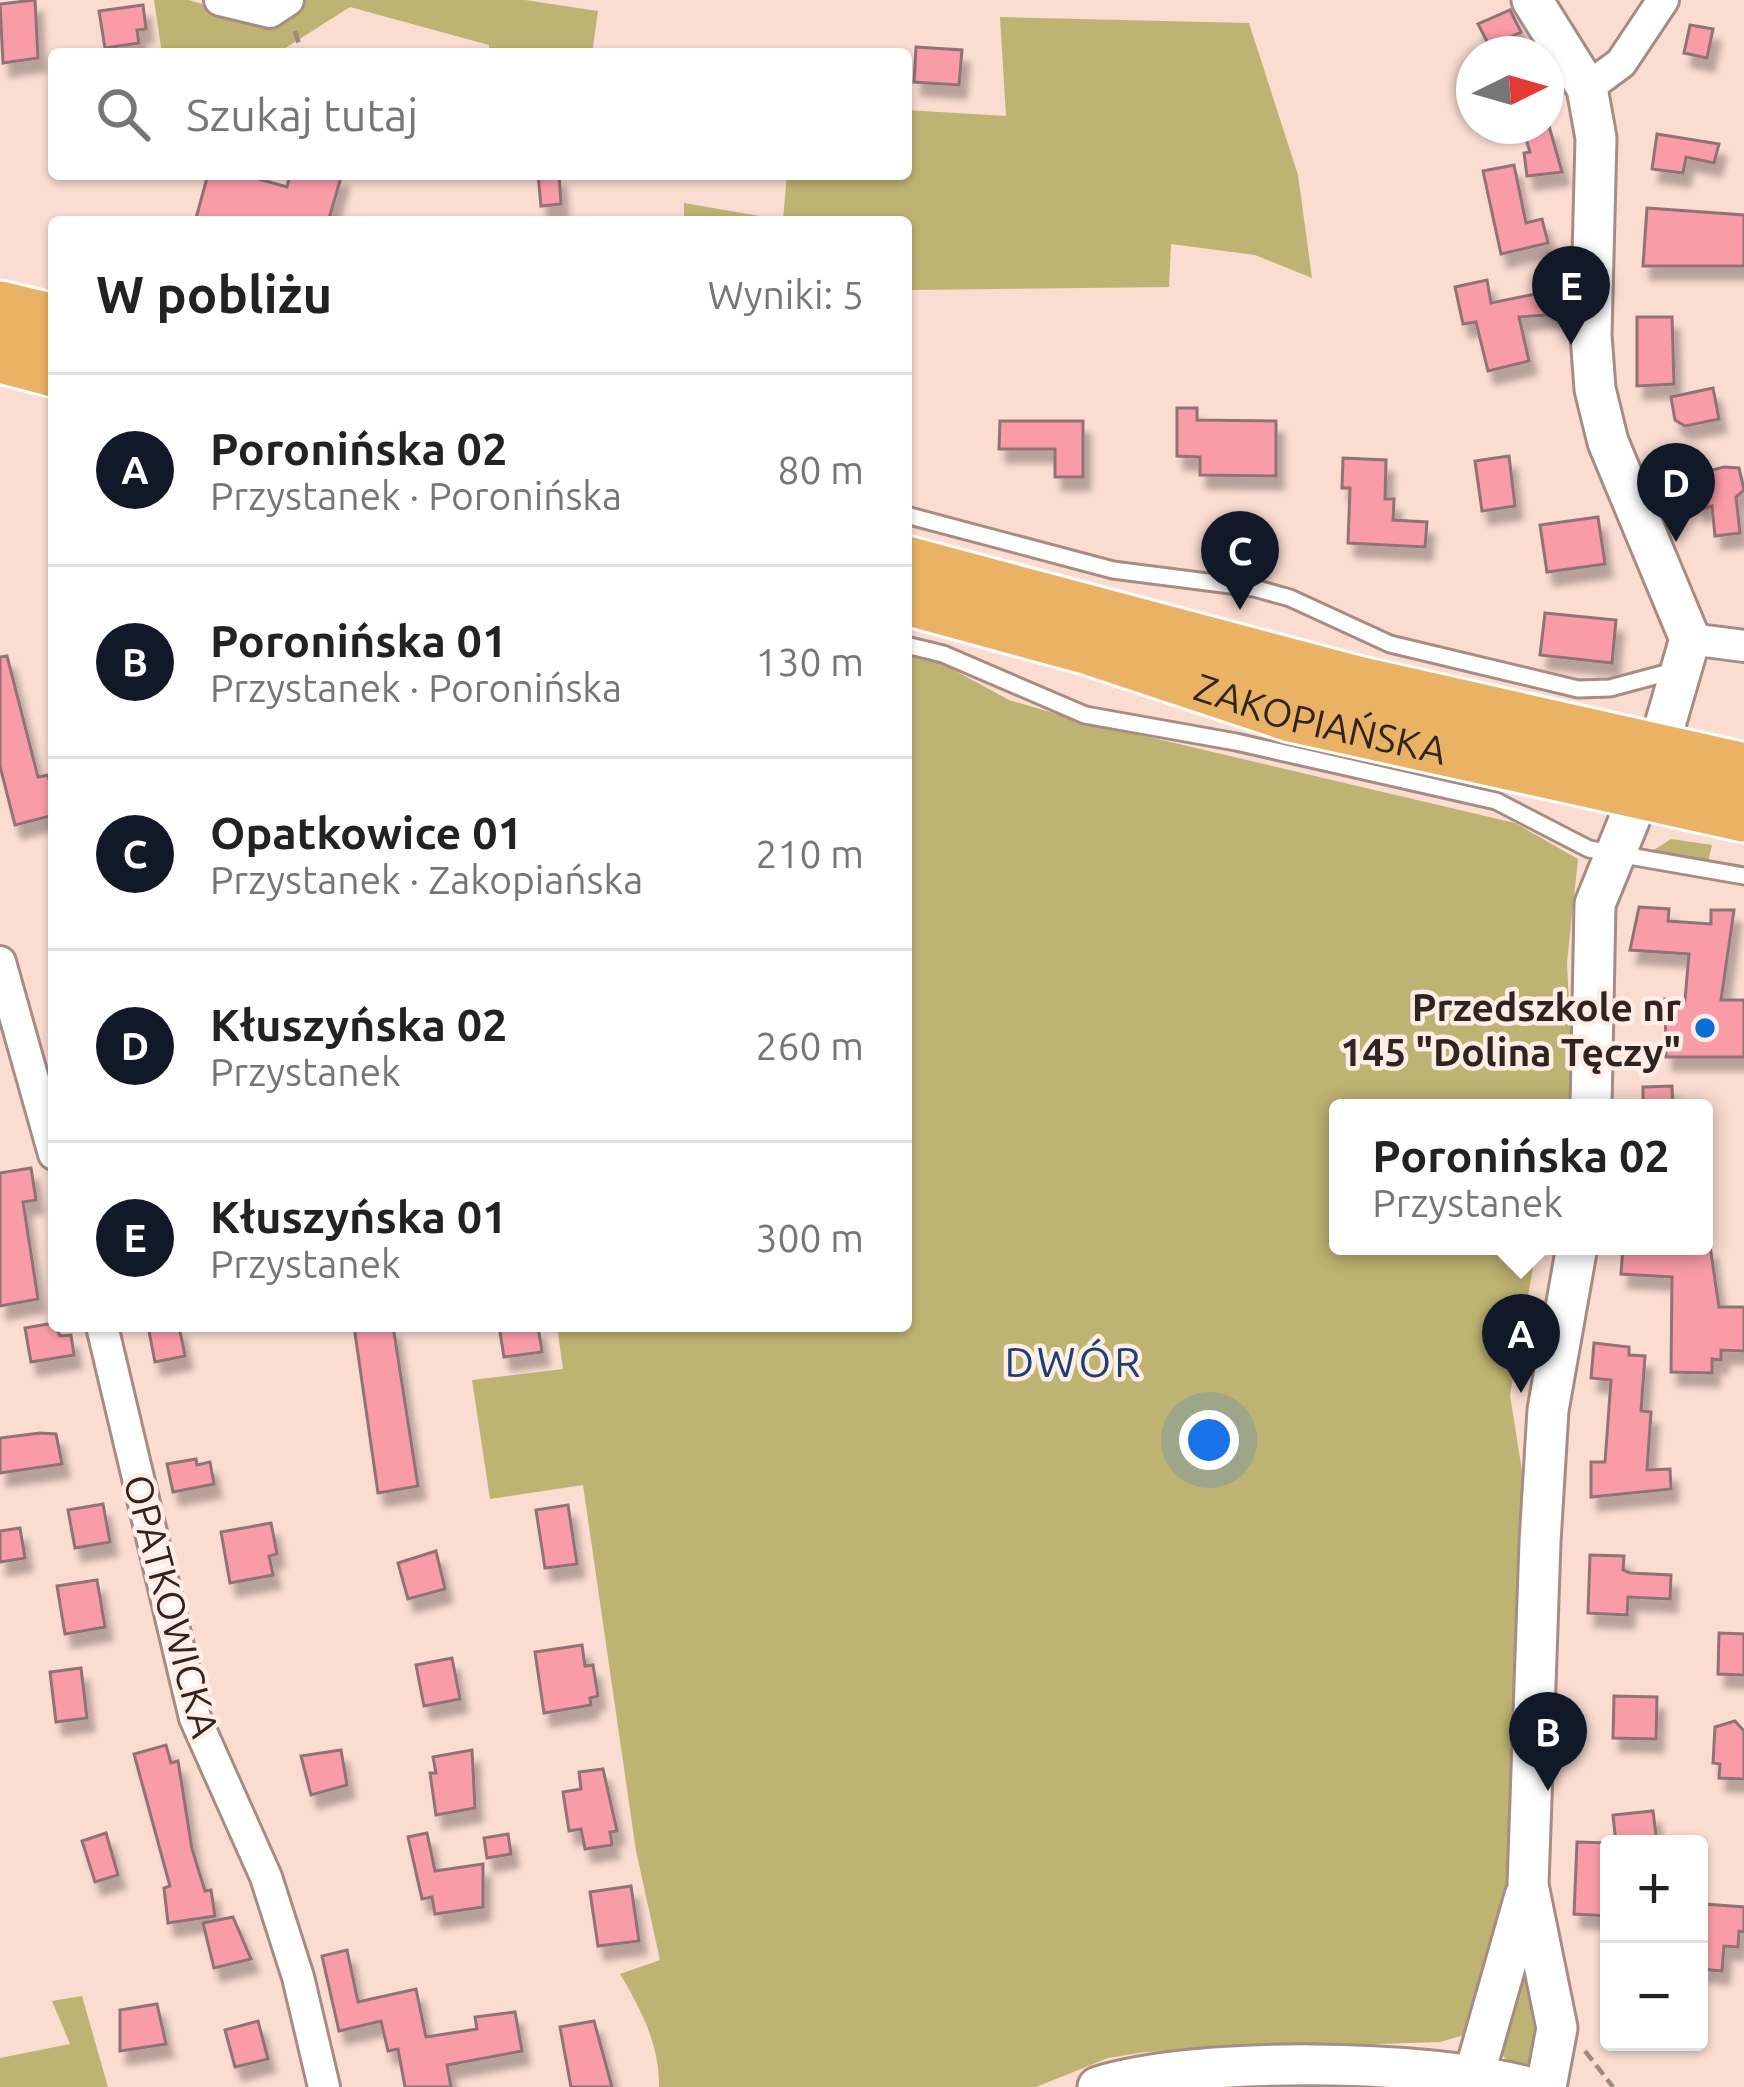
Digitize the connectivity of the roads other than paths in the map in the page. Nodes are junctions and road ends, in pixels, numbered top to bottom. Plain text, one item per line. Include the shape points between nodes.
1 (220, 0) edge
2 (288, 0) edge
3 (1532, 0) edge
4 (1663, 0) edge
5 (1587, 88) junction
6 (0, 307) edge
7 (48, 319) edge
8 (0, 357) edge
9 (48, 369) edge
10 (912, 517) edge
11 (912, 564) edge
12 (912, 601) edge
13 (912, 646) edge
14 (1744, 646) edge
15 (1687, 654) junction
16 (1744, 770) edge
17 (1648, 772) junction
18 (1744, 816) edge
19 (1614, 856) junction
20 (1744, 876) edge
21 (0, 962) edge
22 (1591, 1099) edge
23 (48, 1133) edge
24 (1575, 1255) edge
25 (103, 1332) edge
26 (1528, 1886) junction
27 (1474, 2072) junction
28 (324, 2087) edge
29 (1098, 2087) edge
30 (1527, 2087) edge
31 (1546, 2087) edge

1 - 2 street via 270,12
3 - 5 street
4 - 5 street via 1621,63
5 - 15 street via 1596,138 1595,389
6 - 7 highway
8 - 9 highway
10 - 15 lane via 1113,570 1237,584 1290,598 1390,644 1578,688 1610,688
11 - 17 highway, ZAKOPIAŃSKA via 1357,682
12 - 17 highway, ZAKOPIAŃSKA via 1277,713
13 - 19 lane via 1085,715 1496,801
14 - 15 street
15 - 17 street
16 - 17 highway, ZAKOPIAŃSKA
17 - 18 highway, ZAKOPIAŃSKA
17 - 19 street
19 - 20 lane
19 - 22 street via 1592,920
21 - 23 street
24 - 26 street via 1546,1427
25 - 28 street, OPATKOWICKA via 195,1718 266,1877
26 - 27 street
26 - 31 street via 1558,2028
27 - 29 street via 1221,2069
27 - 30 street

